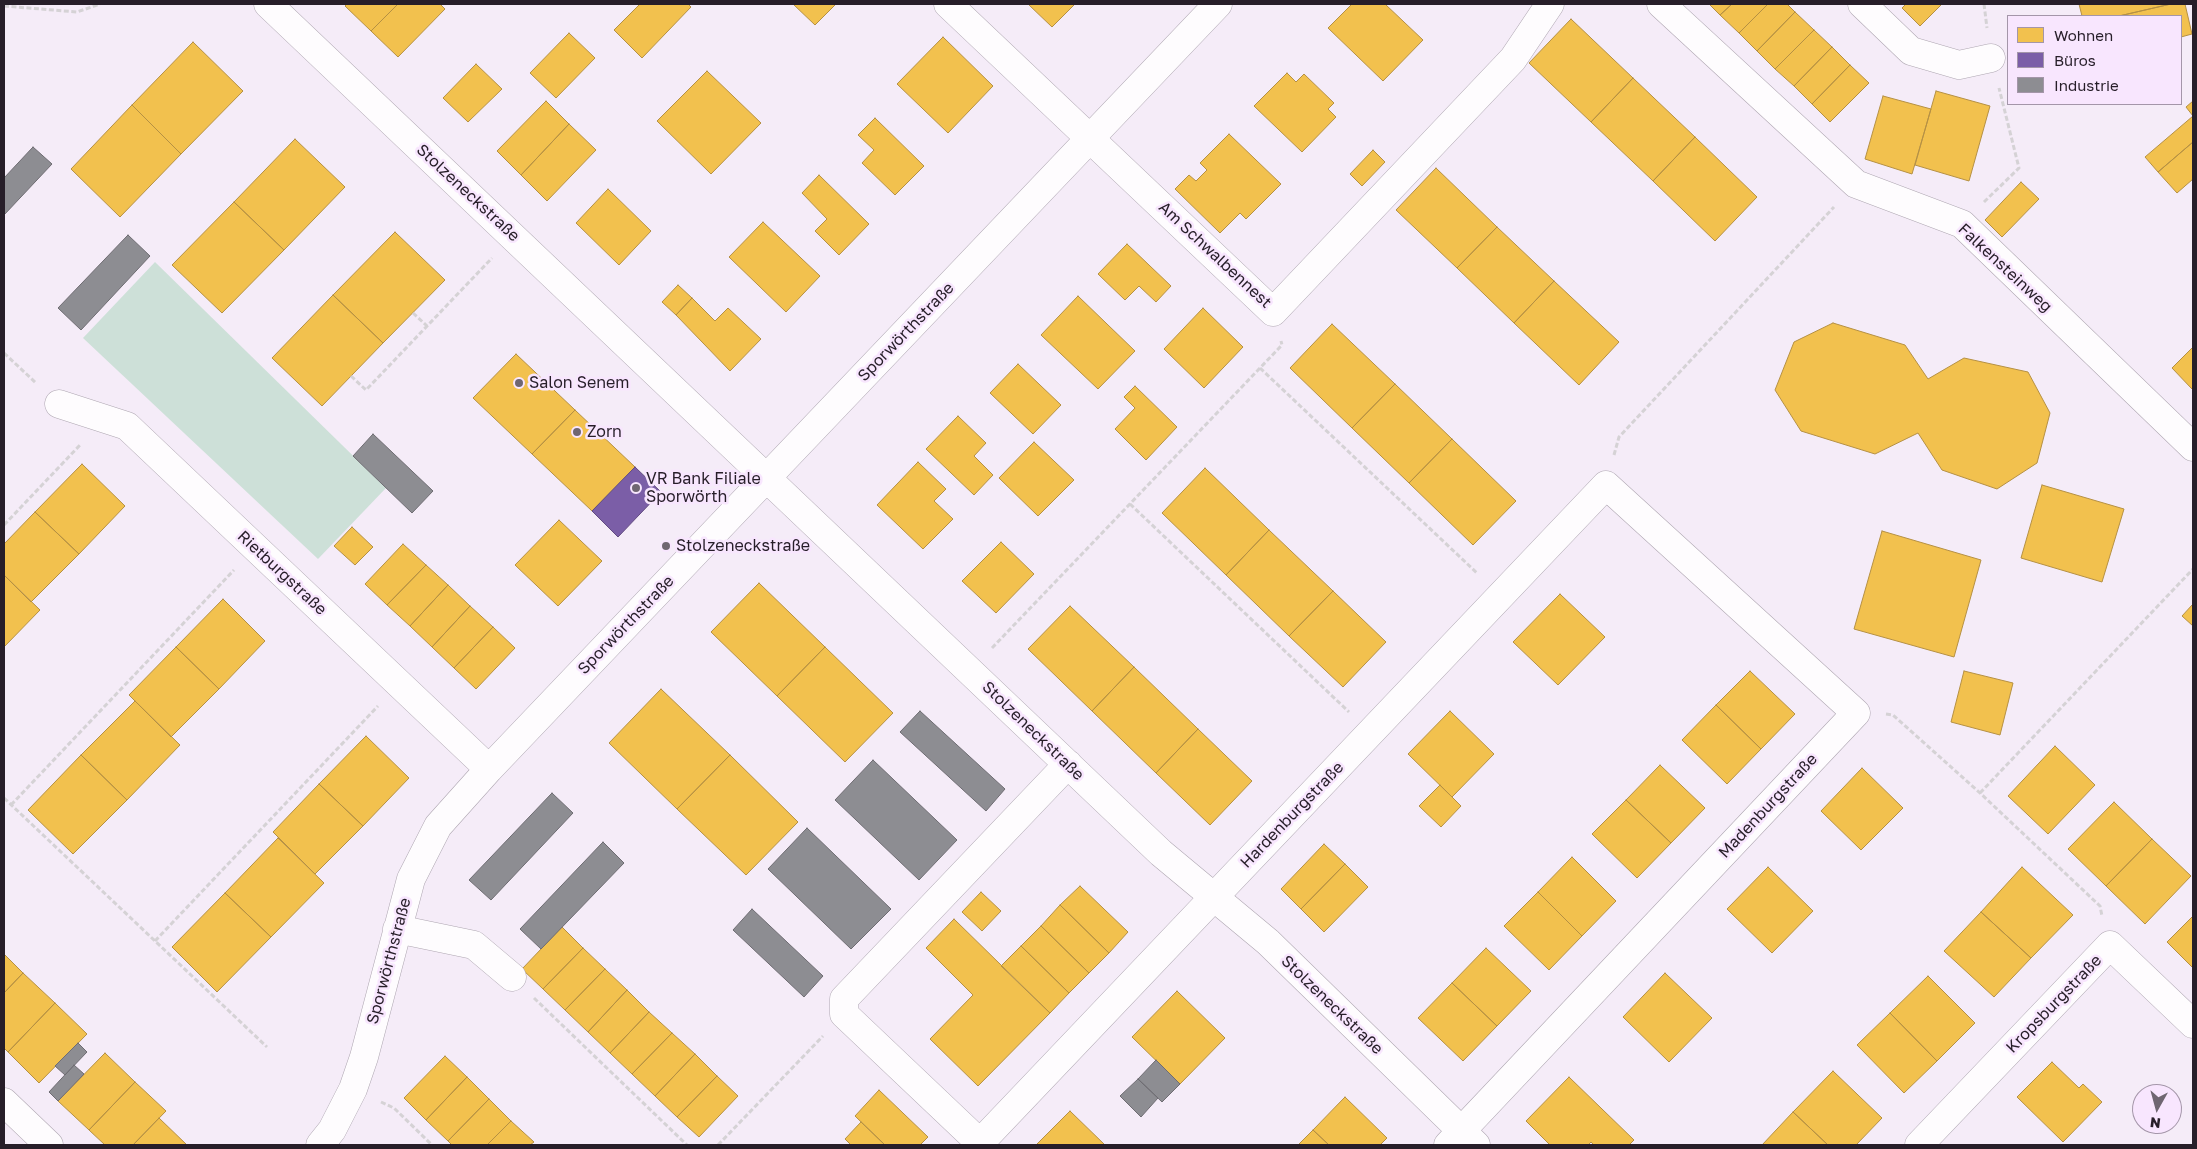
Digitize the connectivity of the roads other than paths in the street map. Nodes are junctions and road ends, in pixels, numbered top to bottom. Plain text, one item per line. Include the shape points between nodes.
1 (268, 4) edge
2 (948, 4) edge
3 (1218, 4) edge
4 (1550, 4) edge
5 (1661, 4) edge
6 (1862, 4) edge
7 (1991, 58) road end
8 (1090, 138) junction
9 (59, 404) road end
10 (2193, 447) edge
11 (768, 477) junction
12 (1856, 713) joint
13 (1068, 764) junction
14 (489, 769) junction
15 (1214, 897) junction
16 (398, 929) junction
17 (512, 976) road end
18 (2193, 1024) edge
19 (4, 1102) edge
20 (1462, 1141) edge
21 (979, 1144) edge
22 (49, 1145) edge
23 (320, 1145) edge
24 (1920, 1145) edge

1 - 11 street, Stolzeneckstraße
2 - 8 street, Am Schwalbennest
3 - 8 street, Sporwörthstraße
4 - 8 street, Am Schwalbennest via 1513,58 1273,312
5 - 10 street, Falkensteinweg via 1856,184 1962,224
6 - 7 street via 1911,51 1959,65
8 - 11 street, Sporwörthstraße
9 - 14 street, Rietburgstraße via 127,426
11 - 13 street, Stolzeneckstraße
11 - 14 street, Sporwörthstraße
12 - 15 street, Hardenburgstraße via 1606,485
12 - 20 street, Madenburgstraße
13 - 15 street, Stolzeneckstraße
13 - 21 street via 844,999 844,1014
14 - 16 street, Sporwörthstraße via 438,826 411,879
15 - 20 street, Stolzeneckstraße via 1268,942
15 - 21 street, Hardenburgstraße
16 - 17 street via 474,945
16 - 23 street, Sporwörthstraße via 353,1089 332,1130
18 - 24 street, Kropsburgstraße via 2110,945
19 - 22 street

